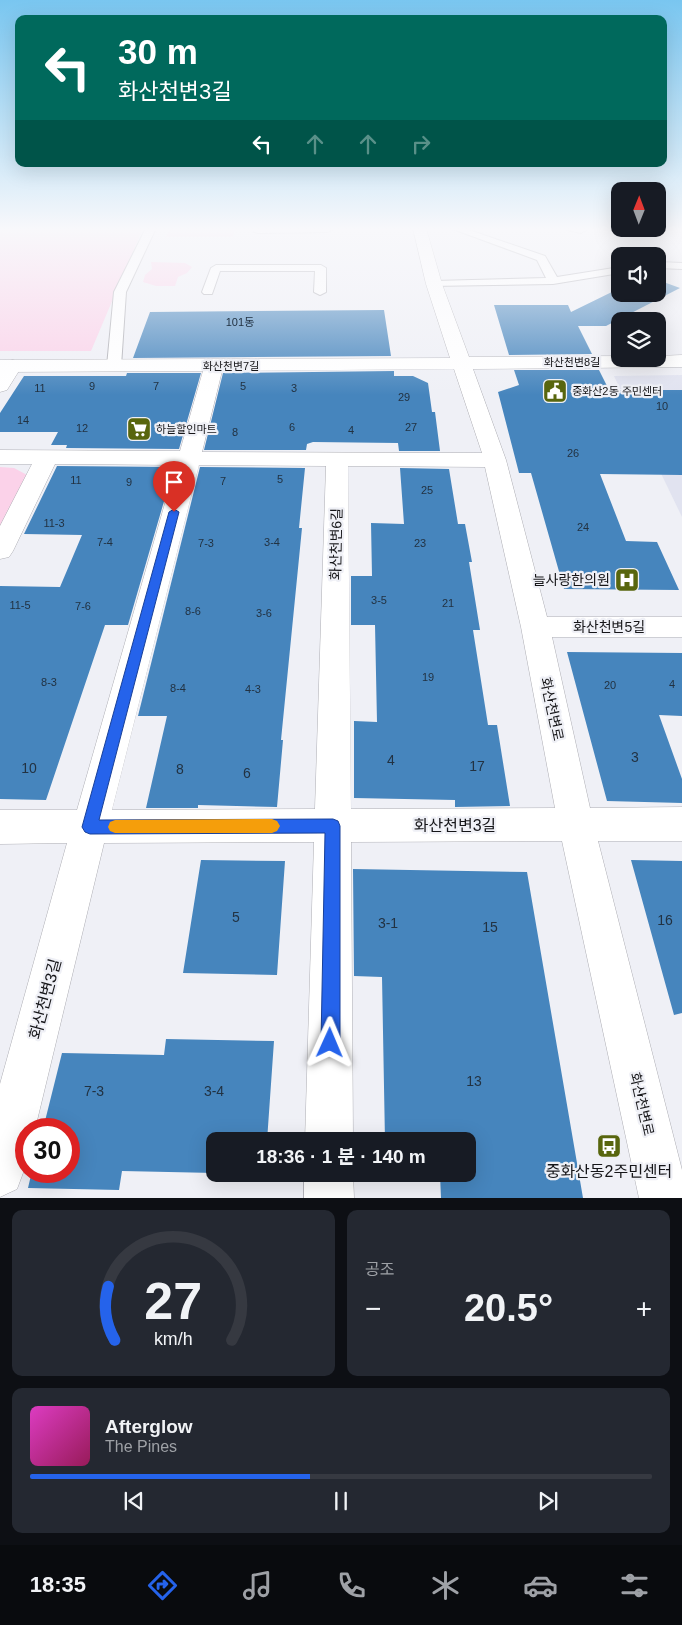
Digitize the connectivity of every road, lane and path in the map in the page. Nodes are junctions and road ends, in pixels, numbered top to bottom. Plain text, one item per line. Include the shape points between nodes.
1 (124, 284) edge
2 (211, 284) edge
3 (320, 284) edge
4 (434, 284) joint
5 (438, 284) edge
6 (208, 292) dead end
7 (320, 292) dead end
8 (682, 361) edge
9 (463, 363) junction
10 (7, 366) edge
11 (114, 366) junction
12 (214, 366) junction
13 (0, 386) edge
14 (0, 457) edge
15 (48, 457) junction
16 (189, 458) junction
17 (337, 458) junction
18 (495, 460) junction
19 (0, 551) edge
20 (535, 627) junction
21 (682, 627) edge
22 (682, 824) edge
23 (576, 825) junction
24 (333, 826) junction
25 (0, 827) edge
26 (90, 827) junction
27 (329, 1132) edge
28 (0, 1172) edge
29 (329, 1182) edge
30 (329, 1198) edge
31 (664, 1198) edge

1 - 11 lane via 120,292
2 - 6 lane
3 - 7 lane
4 - 5 lane
4 - 9 street, 화산천변로
8 - 9 street, 화산천변8길
9 - 12 street, 화산천변7길
9 - 18 street, 화산천변로
10 - 11 street, 화산천변7길
10 - 13 street
11 - 12 street, 화산천변7길
12 - 16 street
14 - 15 street
15 - 16 street
15 - 19 street
16 - 17 street
16 - 26 street, 화산천변3길
17 - 18 street
17 - 24 street, 화산천변6길
18 - 20 street, 화산천변로
20 - 21 street, 화산천변5길
20 - 23 street, 화산천변로
22 - 23 street, 화산천변3길
23 - 24 street, 화산천변3길
23 - 31 street, 화산천변로
24 - 26 street, 화산천변3길
24 - 27 street
25 - 26 street, 화산천변3길
26 - 28 street, 화산천변3길
29 - 30 street

